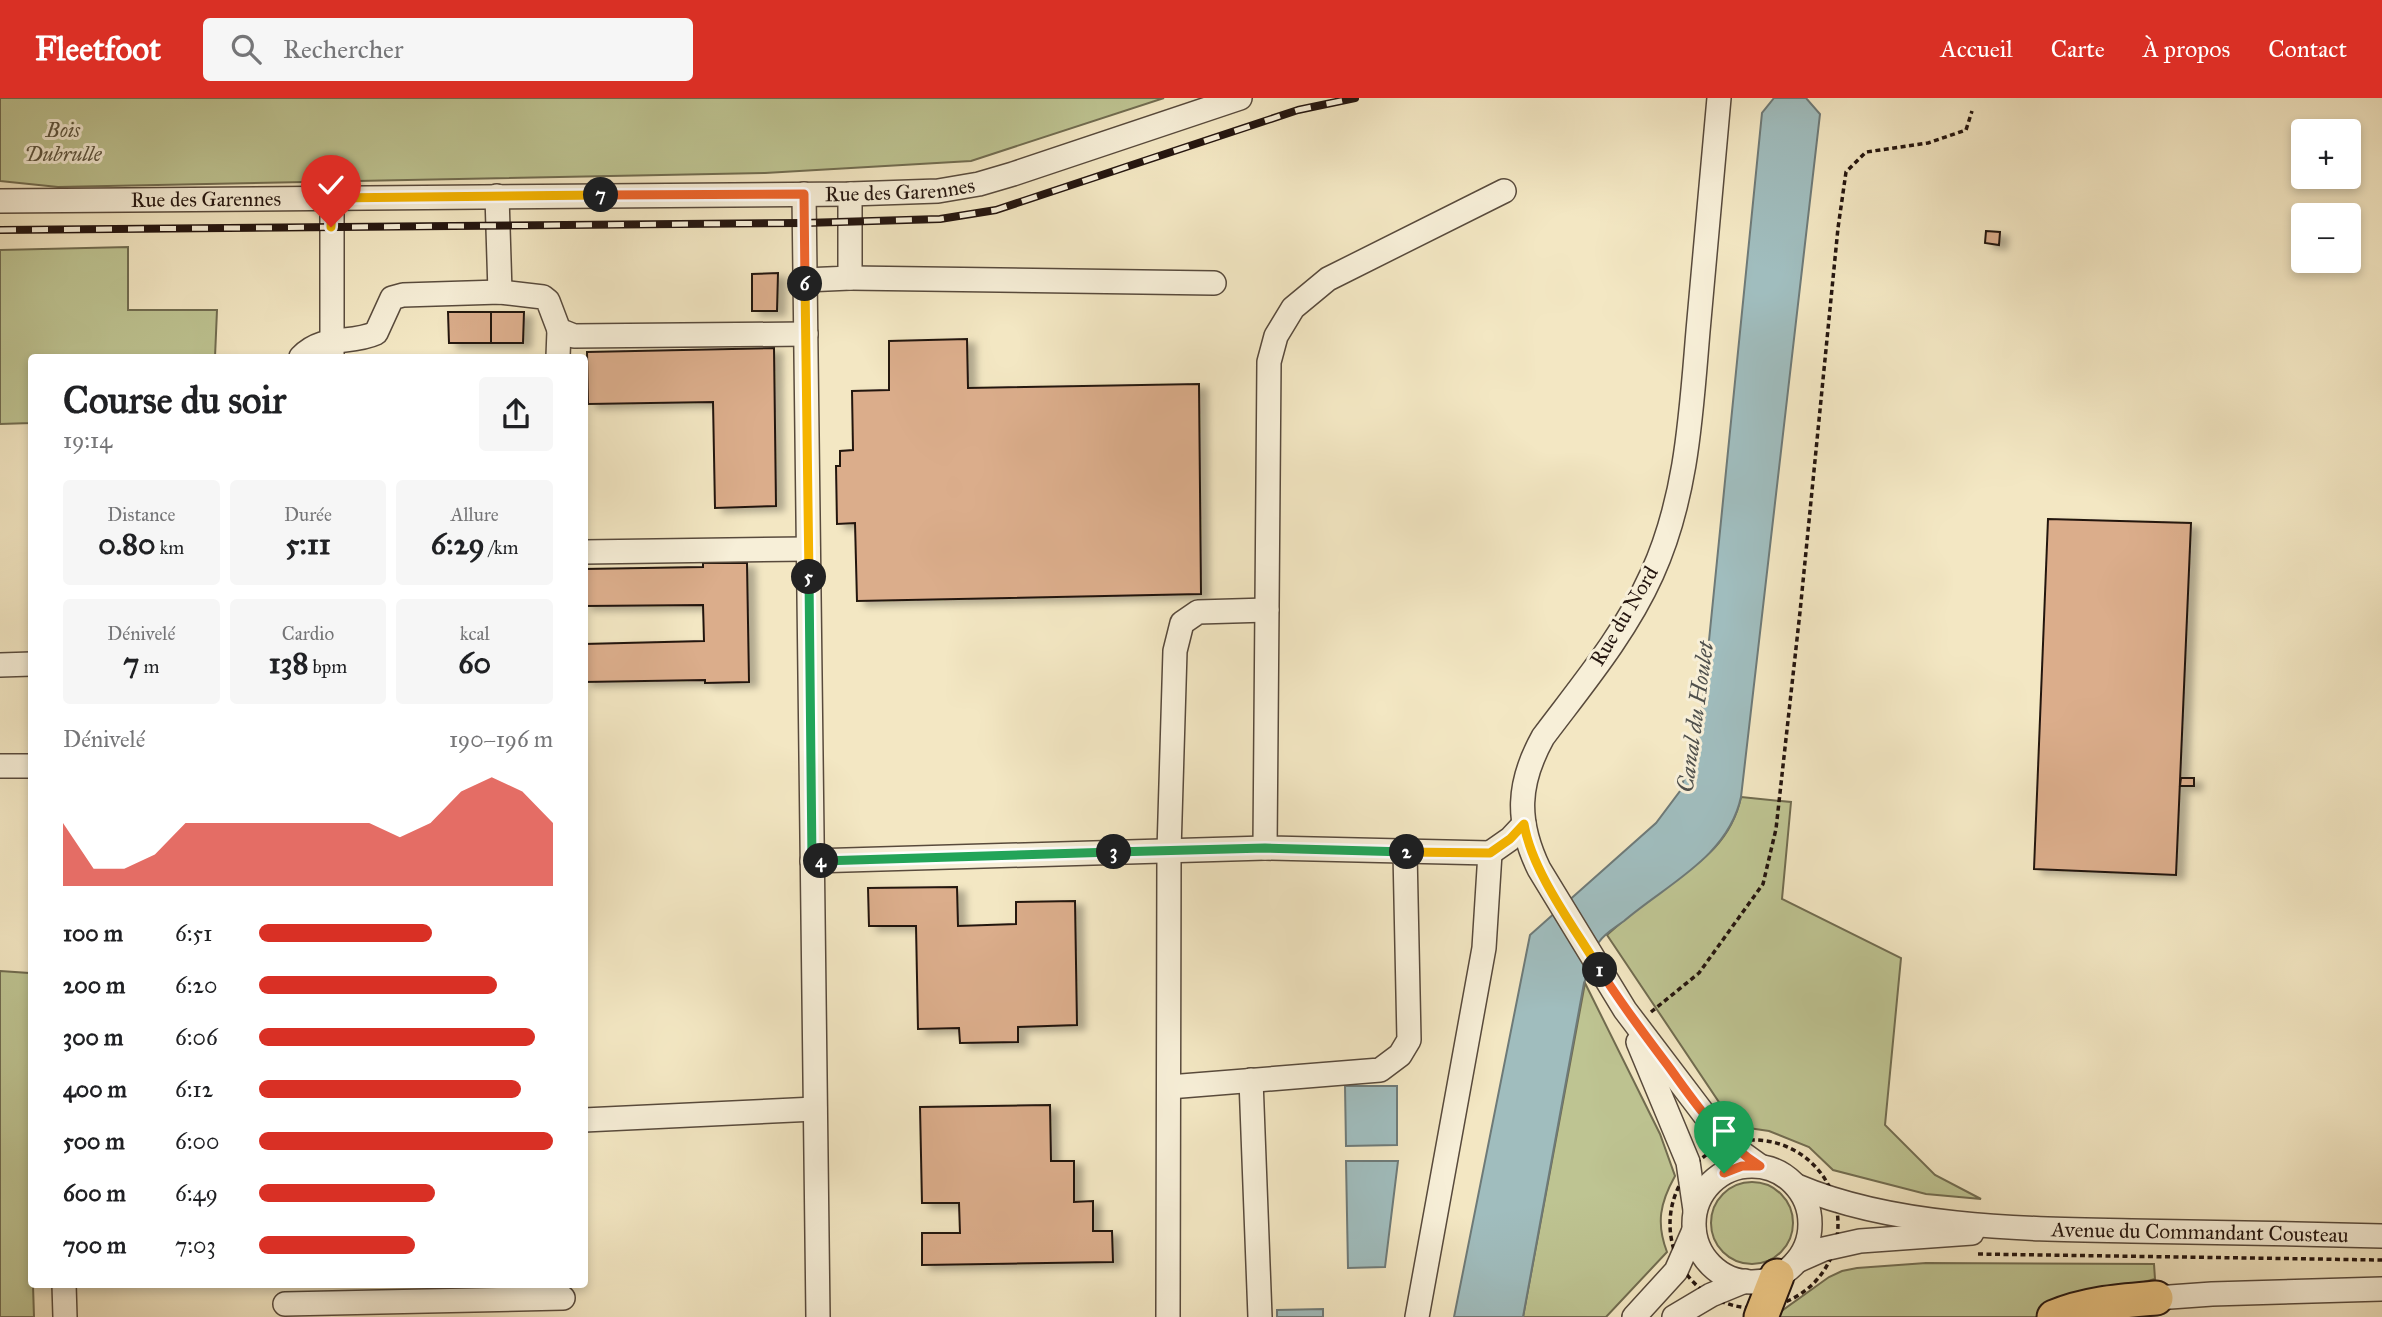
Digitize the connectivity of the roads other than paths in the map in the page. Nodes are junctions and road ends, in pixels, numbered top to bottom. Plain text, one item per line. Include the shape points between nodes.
1 (1240, 98) edge
2 (1719, 98) edge
3 (1504, 191) dead end
4 (804, 194) junction
5 (850, 194) junction
6 (497, 196) junction
7 (332, 198) junction
8 (0, 201) edge
9 (850, 278) junction
10 (805, 280) junction
11 (1214, 283) dead end
12 (499, 292) junction
13 (559, 330) junction
14 (806, 334) junction
15 (332, 349) edge
16 (304, 354) edge
17 (558, 354) edge
18 (808, 549) junction
19 (588, 551) edge
20 (1267, 610) junction
21 (28, 664) edge
22 (0, 665) edge
23 (0, 766) edge
24 (28, 766) edge
25 (1524, 824) junction
26 (1265, 848) junction
27 (1169, 851) junction
28 (1405, 852) junction
29 (1490, 853) junction
30 (812, 861) junction
31 (1625, 1010) junction
32 (1251, 1080) junction
33 (1169, 1087) junction
34 (815, 1109) junction
35 (588, 1120) edge
36 (1760, 1166) junction
37 (1797, 1186) junction
38 (1695, 1221) junction
39 (2017, 1229) junction
40 (2382, 1236) edge
41 (64, 1288) edge
42 (1771, 1288) edge
43 (2382, 1289) edge
44 (2156, 1298) junction
45 (563, 1300) edge
46 (285, 1302) edge
47 (65, 1317) edge
48 (818, 1317) edge
49 (1168, 1317) edge
50 (1260, 1317) edge
51 (1417, 1317) edge
52 (1634, 1317) edge
53 (1674, 1317) edge
54 (2054, 1317) edge
55 (2087, 1317) edge

1 - 5 street, Rue des Garennes via 979,184 938,191
2 - 25 street, Rue du Nord via 1687,453 1674,515 1638,602 1533,754 1524,787
3 - 20 street via 1328,279 1293,309 1276,336 1269,362
4 - 5 street, Rue des Garennes
4 - 6 street, Rue des Garennes
4 - 10 street
5 - 9 street
6 - 7 street, Rue des Garennes
6 - 12 street
7 - 8 street, Rue des Garennes
7 - 15 street
9 - 10 street
9 - 11 street
10 - 14 street
12 - 13 street via 543,297
12 - 15 street via 392,298 376,333
13 - 14 street via 574,336
13 - 17 street
14 - 18 street
15 - 16 street via 310,347
18 - 19 street
18 - 30 street
20 - 26 street
20 - 27 street via 1198,612 1182,623 1175,652
21 - 22 street
23 - 24 street
25 - 29 street
25 - 31 street, Rue du Nord via 1548,883
26 - 27 street
26 - 28 street
27 - 30 street
27 - 33 street
28 - 29 street
28 - 32 street via 1409,1040 1400,1055 1380,1070
29 - 51 street via 1484,948
30 - 34 street
31 - 36 street, Rue du Nord via 1713,1126
31 - 38 street, Rue du Nord via 1688,1162
32 - 33 street
32 - 50 street
33 - 49 street
34 - 35 street
34 - 48 street
36 - 37 street via 1778,1171
36 - 38 street via 1742,1166 1718,1176 1702,1194
37 - 39 street, Avenue du Commandant Cousteau via 1890,1212
37 - 42 street via 1811,1220 1807,1245
38 - 42 street via 1700,1249 1711,1265 1727,1276
38 - 52 street via 1676,1271
39 - 40 street, Avenue du Commandant Cousteau
39 - 42 street, Avenue du Commandant Cousteau via 1860,1241 1824,1250
41 - 47 street
42 - 53 street, Avenue du Commandant Cousteau via 1711,1295
43 - 44 street
44 - 54 highway via 2077,1308
44 - 55 highway
45 - 46 street

